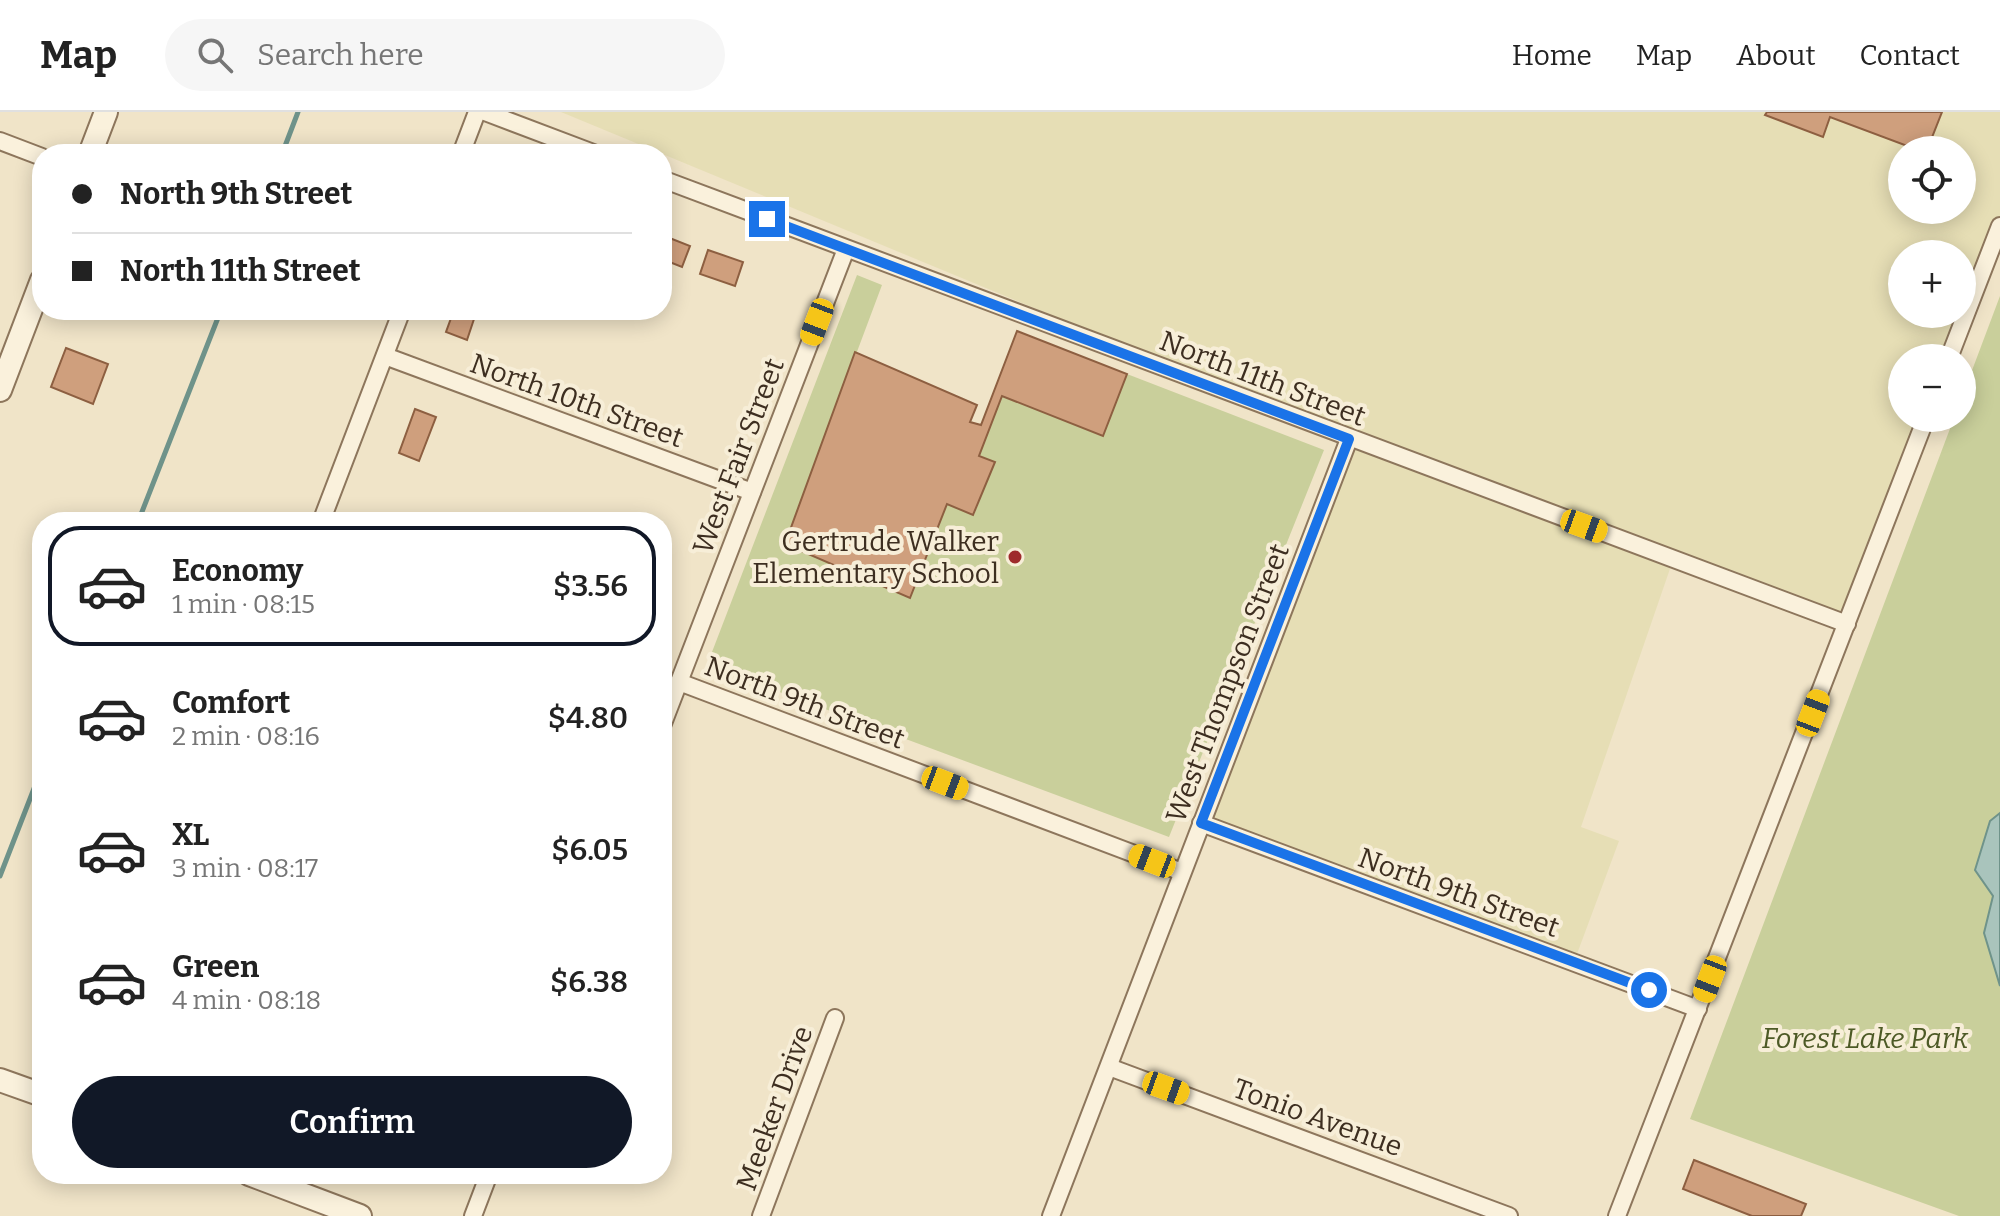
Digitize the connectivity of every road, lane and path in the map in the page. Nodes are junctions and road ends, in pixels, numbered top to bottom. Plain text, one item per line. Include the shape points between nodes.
1 (106, 112) edge
2 (477, 112) edge
3 (485, 112) edge
4 (0, 141) edge
5 (94, 144) edge
6 (465, 144) edge
7 (570, 144) edge
8 (32, 153) edge
9 (672, 183) edge
10 (2000, 226) edge
11 (846, 249) junction
12 (32, 306) edge
13 (398, 320) edge
14 (1954, 344) edge
15 (385, 356) junction
16 (0, 390) edge
17 (1921, 432) edge
18 (1349, 439) junction
19 (752, 492) junction
20 (325, 512) edge
21 (1847, 624) junction
22 (679, 682) junction
23 (672, 700) edge
24 (1201, 823) junction
25 (1182, 872) junction
26 (1698, 1009) junction
27 (835, 1018) dead end
28 (1109, 1067) junction
29 (0, 1080) edge
30 (32, 1091) edge
31 (275, 1184) edge
32 (485, 1184) edge
33 (360, 1216) edge
34 (473, 1216) edge
35 (761, 1216) edge
36 (1051, 1216) edge
37 (1509, 1216) edge
38 (1617, 1216) edge

1 - 5 street
2 - 6 street
3 - 7 street
4 - 8 street
9 - 11 street, North 11th Street
10 - 14 street
11 - 18 street, North 11th Street
11 - 19 street, West Fair Street
12 - 16 street
13 - 15 street
15 - 19 street, North 10th Street
15 - 20 street
17 - 21 street
18 - 21 street, North 11th Street
18 - 24 street, West Thompson Street
19 - 22 street, West Fair Street
21 - 26 street
22 - 23 street, West Fair Street
22 - 25 street, North 9th Street
24 - 25 street, West Thompson Street
24 - 26 street, North 9th Street
25 - 28 street, West Thompson Street
26 - 38 street
27 - 35 street, Meeker Drive
28 - 36 street, West Thompson Street
28 - 37 street, Tonio Avenue
29 - 30 street
31 - 33 street
32 - 34 street

